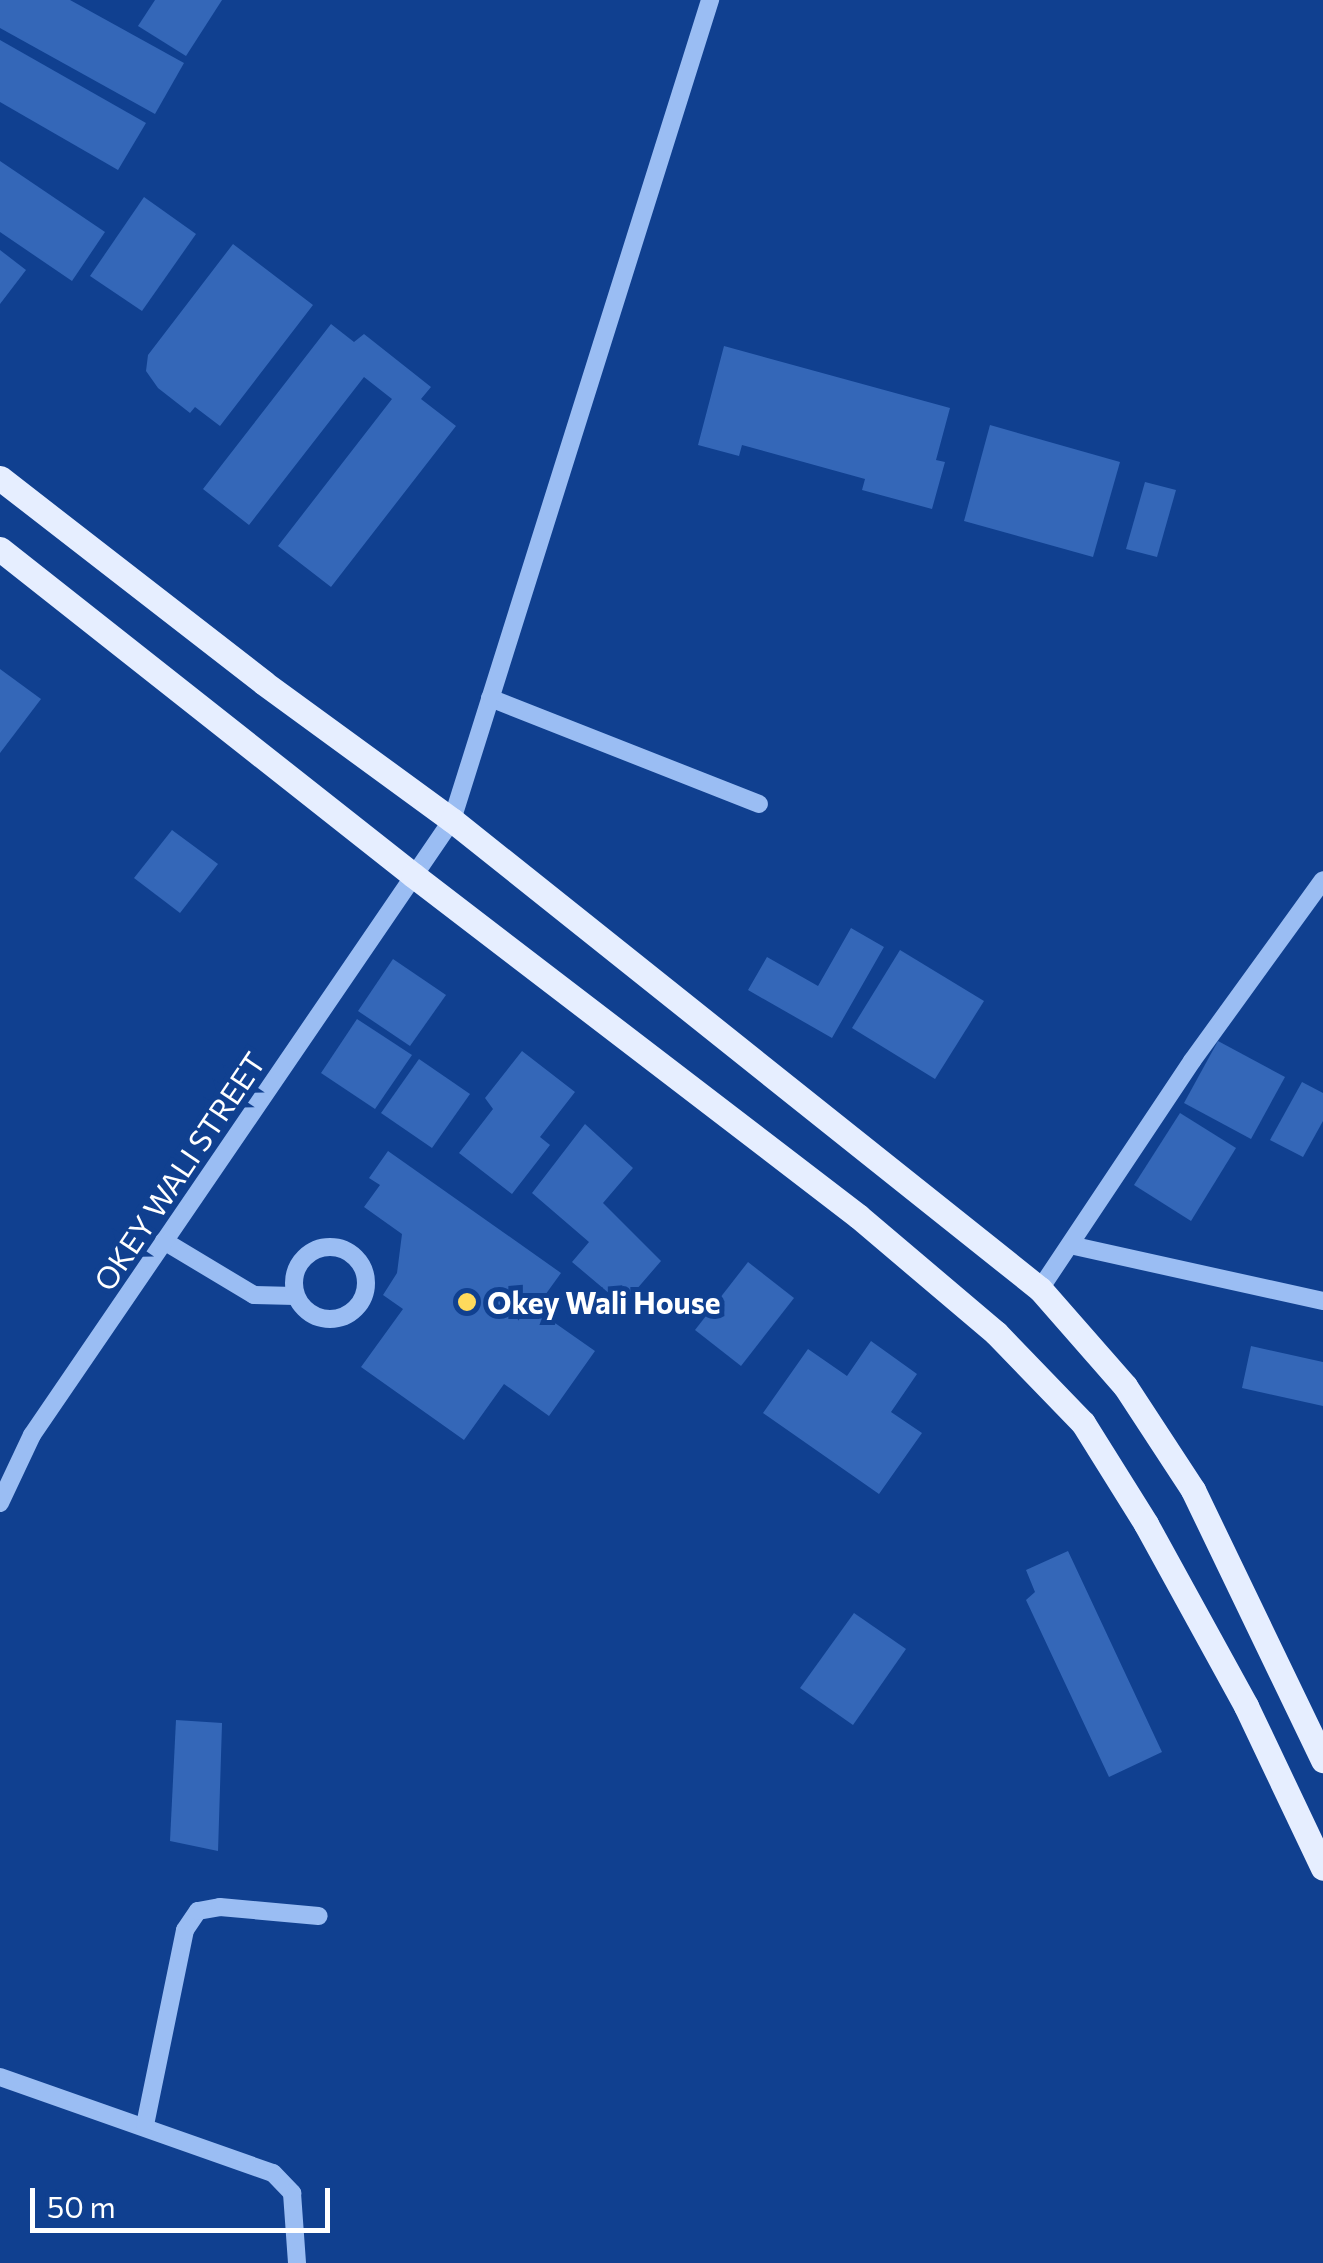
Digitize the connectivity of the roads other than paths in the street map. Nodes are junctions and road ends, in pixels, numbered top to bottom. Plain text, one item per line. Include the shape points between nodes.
1 (710, 0) edge
2 (0, 478) edge
3 (0, 549) edge
4 (490, 698) junction
5 (759, 804) dead end
6 (452, 820) junction
7 (413, 876) junction
8 (1323, 880) edge
9 (164, 1242) junction
10 (1070, 1244) junction
11 (1040, 1289) junction
12 (295, 1296) junction
13 (1323, 1301) edge
14 (2, 1492) edge
15 (1323, 1760) edge
16 (1323, 1868) edge
17 (319, 1916) dead end
18 (0, 2077) edge
19 (145, 2125) junction
20 (297, 2263) edge

1 - 4 street, OKEY WALI STREET
2 - 6 main road
3 - 7 main road
4 - 5 street
4 - 6 street, OKEY WALI STREET
6 - 7 street, OKEY WALI STREET
6 - 11 main road
7 - 9 street, OKEY WALI STREET
7 - 16 main road via 858,1216 996,1333 1082,1423 1246,1706
8 - 10 street
9 - 12 street via 254,1296
9 - 14 street, OKEY WALI STREET via 32,1436
10 - 11 street
10 - 13 street
11 - 15 main road via 1125,1386 1193,1490
12 - 12 street via 309,1314 332,1320 353,1312 366,1293 364,1270 350,1252 328,1246 306,1254 294,1273
17 - 19 street via 198,1911 185,1930
18 - 19 street
19 - 20 street via 273,2173 292,2193

